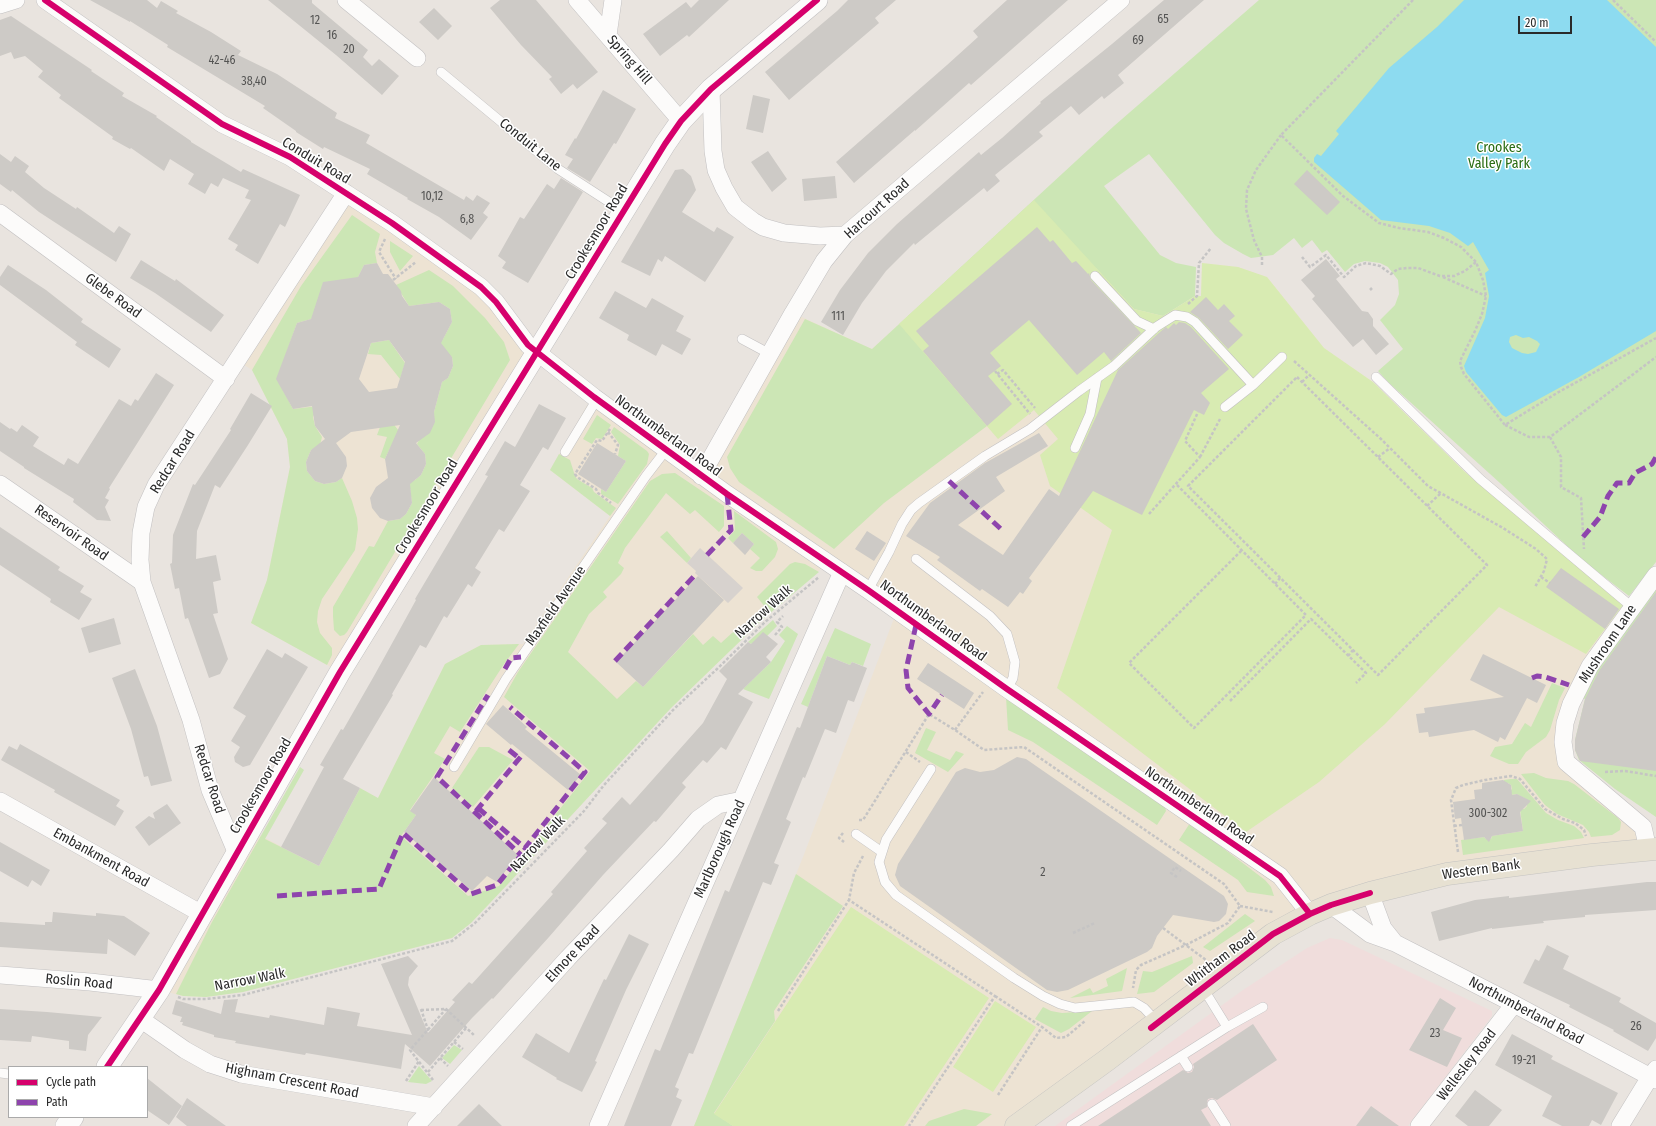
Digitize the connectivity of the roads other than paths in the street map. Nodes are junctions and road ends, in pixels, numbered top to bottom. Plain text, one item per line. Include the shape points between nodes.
1 (16, 0) edge
2 (44, 0) edge
3 (346, 0) edge
4 (577, 0) edge
5 (613, 0) edge
6 (817, 0) edge
7 (1121, 0) edge
8 (0, 5) edge
9 (608, 35) junction
10 (417, 58) dead end
11 (440, 72) dead end
12 (711, 89) junction
13 (681, 121) junction
14 (346, 193) junction
15 (623, 211) junction
16 (0, 213) edge
17 (845, 235) junction
18 (1095, 276) dead end
19 (1154, 329) junction
20 (742, 339) dead end
21 (537, 353) junction
22 (770, 354) junction
23 (1282, 357) road end
24 (1376, 377) dead end
25 (1097, 378) junction
26 (226, 379) junction
27 (1253, 385) junction
28 (597, 399) junction
29 (1225, 407) road end
30 (1075, 448) dead end
31 (666, 450) junction
32 (565, 452) dead end
33 (701, 476) junction
34 (0, 484) edge
35 (916, 559) dead end
36 (837, 569) junction
37 (1656, 574) edge
38 (142, 582) junction
39 (868, 590) junction
40 (1632, 607) junction
41 (1007, 689) junction
42 (454, 766) dead end
43 (931, 769) dead end
44 (742, 800) junction
45 (0, 801) edge
46 (856, 834) dead end
47 (1652, 849) edge
48 (882, 852) junction
49 (237, 854) junction
50 (1370, 893) junction
51 (1331, 905) junction
52 (202, 914) junction
53 (1310, 914) junction
54 (1395, 943) junction
55 (0, 975) edge
56 (1203, 988) junction
57 (159, 990) junction
58 (1514, 1004) junction
59 (1263, 1006) dead end
60 (140, 1018) junction
61 (1158, 1022) junction
62 (1227, 1027) junction
63 (1180, 1056) junction
64 (108, 1066) edge
65 (1188, 1067) dead end
66 (1654, 1075) edge
67 (1212, 1104) dead end
68 (434, 1107) junction
69 (72, 1118) edge
70 (66, 1126) edge
71 (416, 1126) edge
72 (598, 1126) edge
73 (1016, 1126) edge
74 (1071, 1126) edge
75 (1226, 1126) edge
76 (1419, 1126) edge
77 (1620, 1126) edge

1 - 8 street
2 - 14 street, Conduit Road via 222,124 290,158
3 - 10 street
4 - 9 street, Spring Hill
5 - 9 street
6 - 12 street, Crookesmoor Road
7 - 17 street, Harcourt Road
9 - 13 street, Spring Hill
11 - 15 lane, Conduit Lane via 558,169
12 - 13 street, Crookesmoor Road
12 - 17 street via 716,170 735,207 758,224 784,234
13 - 15 street, Crookesmoor Road
14 - 21 street, Conduit Road via 481,287
14 - 26 street, Redcar Road
15 - 21 street, Crookesmoor Road
16 - 26 street, Glebe Road
17 - 22 street, Harcourt Road via 820,268
18 - 19 lane via 1137,321
19 - 25 lane
19 - 27 lane via 1175,315 1187,317 1195,322
20 - 22 lane
21 - 28 street, Northumberland Road
21 - 49 street, Crookesmoor Road via 340,672
22 - 33 street, Harcourt Road
23 - 27 lane
24 - 40 lane via 1480,479
25 - 30 lane via 1090,414
25 - 39 lane via 1030,429 985,456 911,510
26 - 38 street, Redcar Road via 156,485 146,507 141,533
27 - 29 lane
28 - 31 street, Northumberland Road
28 - 32 lane
31 - 33 street, Northumberland Road
31 - 42 lane, Maxfield Avenue via 506,679
33 - 36 street, Northumberland Road
34 - 38 street, Reservoir Road
35 - 41 lane via 990,616 1007,634 1014,662 1013,678
36 - 39 street, Northumberland Road
36 - 44 street, Marlborough Road
37 - 40 street, Mushroom Lane
38 - 49 street, Redcar Road via 191,720 210,790
39 - 41 street, Northumberland Road
40 - 47 street, Mushroom Lane via 1590,666 1571,704 1563,742 1566,762 1643,827
41 - 53 street, Northumberland Road via 1280,876
43 - 48 lane via 886,840
44 - 68 street, Elmore Road via 718,804 698,819
44 - 72 street, Marlborough Road
45 - 52 street, Embankment Road
46 - 48 lane
47 - 50 main road, Western Bank via 1447,874
48 - 61 lane via 879,862 885,882 896,895 1043,996 1075,1008 1134,1002
49 - 52 street, Crookesmoor Road
50 - 51 main road, Western Bank
50 - 54 street, Northumberland Road via 1383,928
51 - 53 main road, Western Bank
51 - 54 street, Northumberland Road via 1370,934
52 - 57 street, Crookesmoor Road
53 - 56 main road, Whitham Road via 1273,934
54 - 58 street, Northumberland Road
55 - 57 street, Roslin Road
56 - 61 main road, Whitham Road
56 - 62 lane
57 - 60 street, Crookesmoor Road
58 - 66 street, Northumberland Road
58 - 76 street, Wellesley Road
59 - 62 lane
60 - 64 street, Crookesmoor Road
60 - 68 street, Highnam Crescent Road via 185,1050 210,1064 241,1074
61 - 73 main road, Whitham Road
62 - 63 lane
63 - 65 lane
63 - 74 lane
66 - 77 street
67 - 75 lane
68 - 71 street, Elmore Road
69 - 70 street

